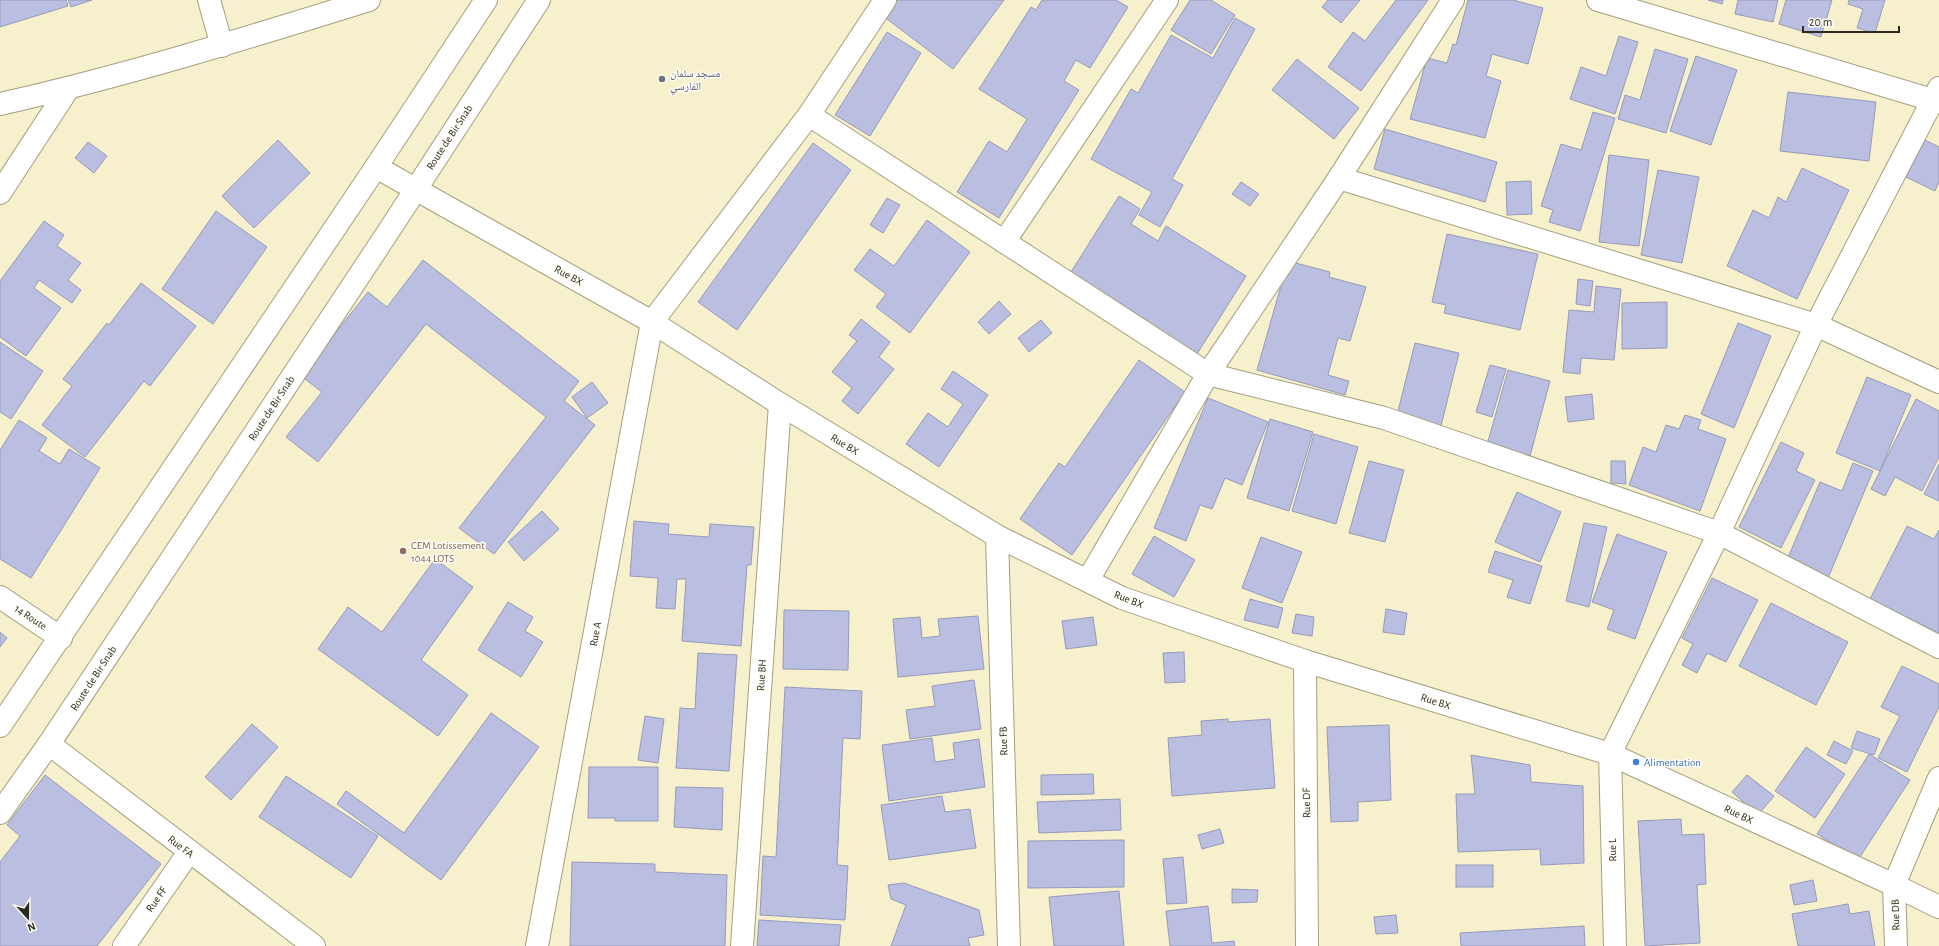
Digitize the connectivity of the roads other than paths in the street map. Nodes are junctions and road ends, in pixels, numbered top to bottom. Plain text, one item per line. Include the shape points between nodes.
1 (208, 0) edge
2 (369, 0) edge
3 (486, 0) edge
4 (539, 0) edge
5 (885, 0) edge
6 (1167, 0) edge
7 (1453, 0) edge
8 (1598, 0) edge
9 (222, 46) junction
10 (68, 89) junction
11 (1937, 96) edge
12 (0, 104) edge
13 (810, 115) junction
14 (376, 166) junction
15 (1338, 178) junction
16 (415, 189) junction
17 (0, 193) edge
18 (1004, 242) junction
19 (652, 322) junction
20 (1816, 325) junction
21 (1208, 374) junction
22 (1939, 382) edge
23 (780, 404) junction
24 (1719, 533) junction
25 (997, 536) junction
26 (1088, 580) junction
27 (0, 596) edge
28 (61, 638) junction
29 (1939, 647) edge
30 (1305, 661) junction
31 (0, 726) edge
32 (49, 744) junction
33 (1610, 754) junction
34 (1939, 778) edge
35 (0, 813) edge
36 (189, 852) junction
37 (1894, 885) junction
38 (1939, 907) edge
39 (124, 946) edge
40 (314, 946) edge
41 (537, 946) edge
42 (742, 946) edge
43 (1009, 946) edge
44 (1308, 946) edge
45 (1615, 946) edge
46 (1896, 946) edge

1 - 9 street
2 - 9 street
3 - 14 street
4 - 16 street, Route de Bir Snab
5 - 13 street
6 - 18 street
7 - 15 street
8 - 11 street
9 - 10 street
10 - 12 street
10 - 17 street
11 - 20 street
13 - 18 street
13 - 19 street
14 - 16 street, Rue BX
14 - 28 street
15 - 20 street
15 - 21 street
16 - 19 street, Rue BX
16 - 32 street, Route de Bir Snab
18 - 21 street
19 - 23 street, Rue BX
19 - 41 street, Rue A
20 - 22 street
20 - 24 street
21 - 24 street via 1384,418
21 - 26 street
23 - 25 street, Rue BX
23 - 42 street, Rue BH
24 - 29 street
24 - 33 street
25 - 26 street, Rue BX
25 - 43 street, Rue FB
26 - 30 street, Rue BX via 1122,598
27 - 28 street, 14 Route
28 - 31 street
30 - 33 street, Rue BX
30 - 44 street, Rue DF
32 - 35 street, Route de Bir Snab
32 - 36 street, Rue FA
33 - 37 street, Rue BX
33 - 45 street, Rue L
34 - 37 street
36 - 39 street, Rue FF
36 - 40 street, Rue FA
37 - 38 street, Rue BX
37 - 46 street, Rue DB

